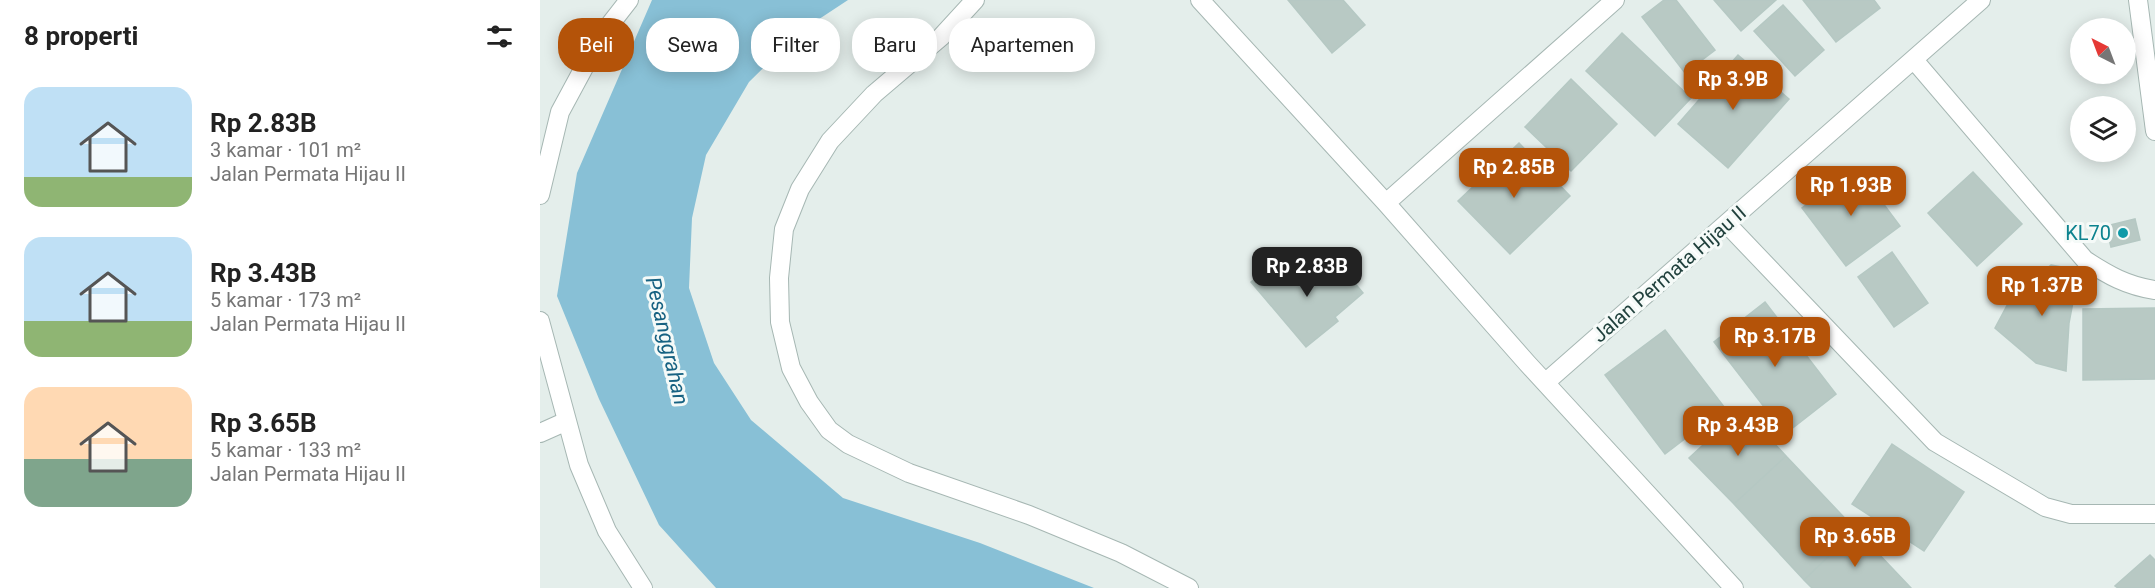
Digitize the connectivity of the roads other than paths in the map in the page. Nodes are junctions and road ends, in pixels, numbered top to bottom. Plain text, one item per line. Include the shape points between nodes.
1 (629, 0) edge
2 (975, 0) edge
3 (1200, 0) edge
4 (1615, 0) edge
5 (1981, 0) edge
6 (2138, 0) edge
7 (1914, 60) junction
8 (2155, 131) edge
9 (540, 195) edge
10 (1386, 203) junction
11 (1727, 224) junction
12 (2155, 290) edge
13 (540, 321) edge
14 (1546, 382) junction
15 (567, 421) junction
16 (540, 433) edge
17 (2155, 514) edge
18 (643, 588) edge
19 (1189, 588) edge
20 (1734, 588) edge

1 - 9 street via 601,36 560,112
2 - 19 street via 941,37 874,94 830,141 800,189 784,229 779,278 780,322 791,368 829,429 848,444 909,473 1029,515 1121,553
3 - 10 street
4 - 10 street
5 - 7 street, Jalan Permata Hijau II
6 - 8 street
7 - 11 street, Jalan Permata Hijau II
7 - 12 street via 2085,260 2110,277
10 - 14 street
11 - 14 street, Jalan Permata Hijau II
11 - 17 street via 1935,441 2045,507 2071,514
13 - 15 street
14 - 20 street
15 - 16 street
15 - 18 street via 579,465 607,531

